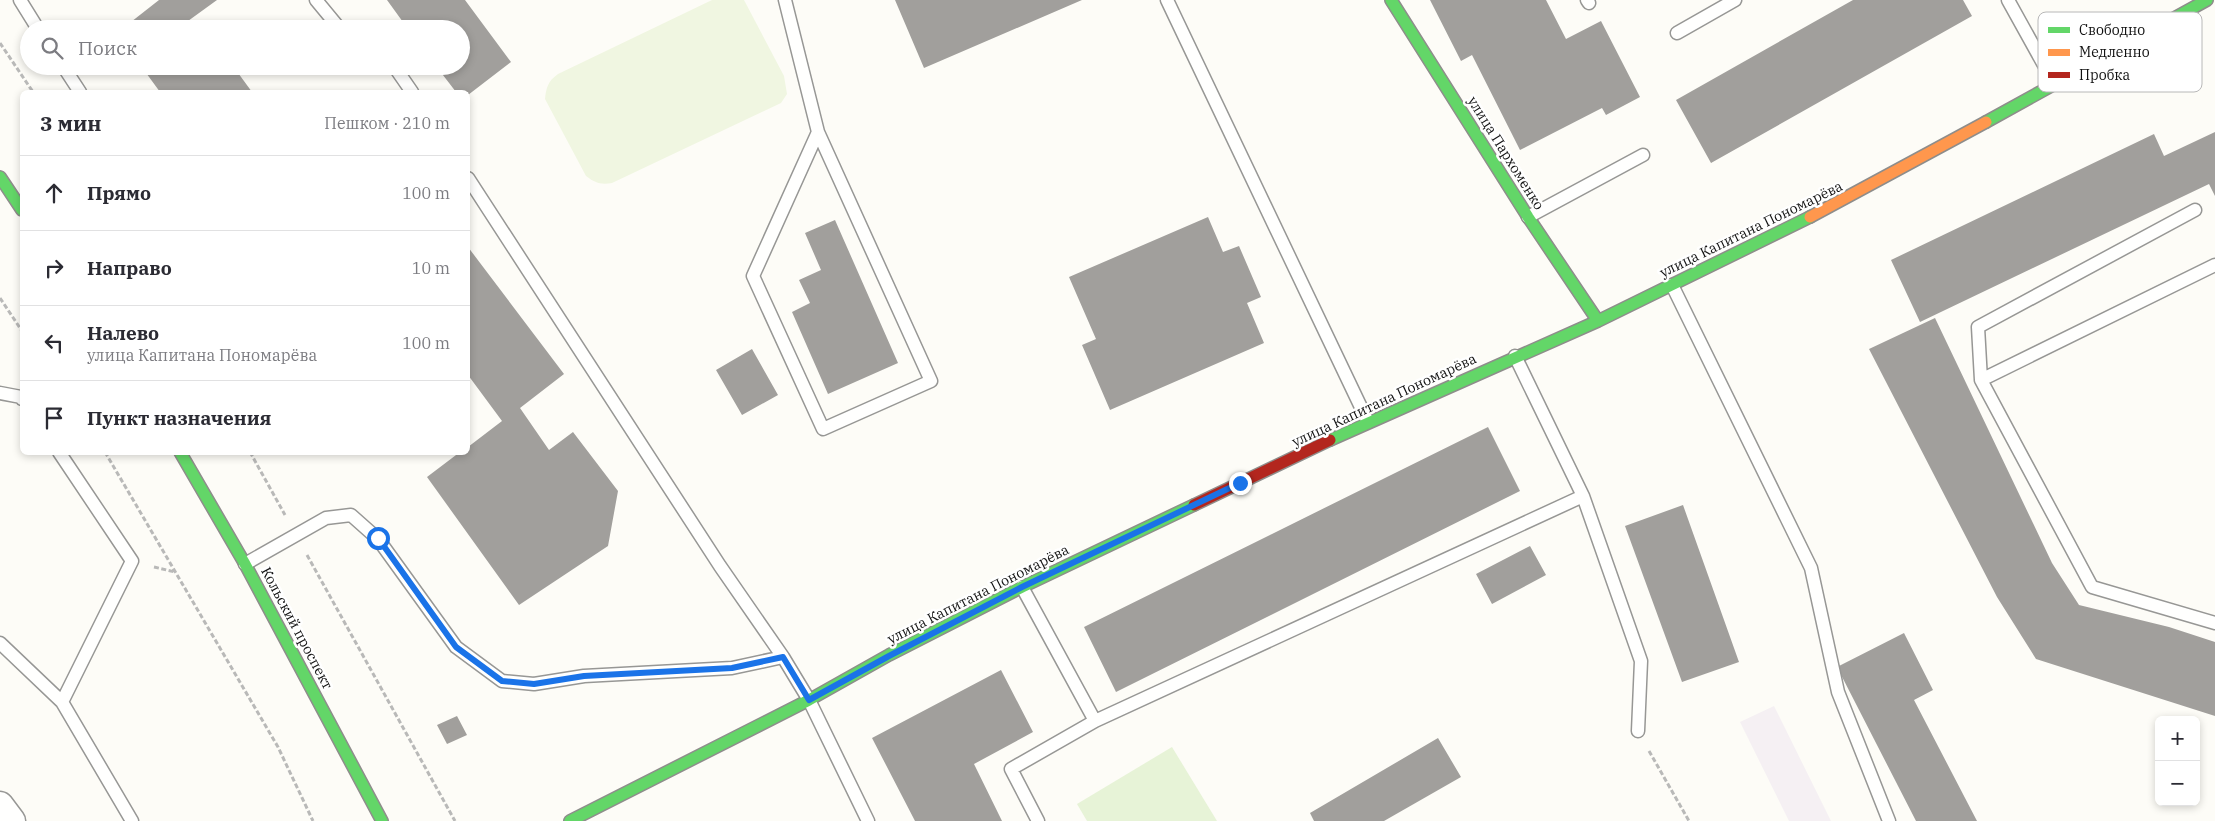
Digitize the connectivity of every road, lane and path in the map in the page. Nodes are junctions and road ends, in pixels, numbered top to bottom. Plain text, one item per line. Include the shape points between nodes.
1 (20, 0) edge
2 (316, 0) edge
3 (785, 0) edge
4 (1167, 0) edge
5 (1391, 0) edge
6 (1735, 0) edge
7 (2008, 0) edge
8 (2207, 0) edge
9 (2185, 12) edge
10 (32, 20) edge
11 (331, 20) edge
12 (1677, 33) dead end
13 (0, 43) edge
14 (2038, 54) edge
15 (20, 73) edge
16 (22, 75) edge
17 (69, 75) edge
18 (400, 75) edge
19 (32, 90) edge
20 (79, 90) edge
21 (411, 90) edge
22 (2038, 92) edge
23 (818, 132) junction
24 (1643, 155) dead end
25 (0, 177) edge
26 (470, 181) edge
27 (20, 207) edge
28 (2195, 210) dead end
29 (1528, 217) junction
30 (2215, 265) edge
31 (1672, 285) junction
32 (0, 298) edge
33 (1598, 321) junction
34 (20, 328) edge
35 (1515, 356) junction
36 (1981, 380) junction
37 (0, 393) edge
38 (20, 397) edge
39 (1368, 422) junction
40 (61, 455) edge
41 (107, 455) edge
42 (182, 455) edge
43 (252, 455) edge
44 (1583, 496) junction
45 (296, 535) junction
46 (245, 564) junction
47 (1022, 587) junction
48 (2215, 623) edge
49 (0, 644) edge
50 (783, 657) junction
51 (809, 700) junction
52 (62, 702) junction
53 (1095, 721) junction
54 (1638, 730) joint
55 (0, 805) edge
56 (12, 821) edge
57 (132, 821) edge
58 (313, 821) edge
59 (382, 821) edge
60 (455, 821) edge
61 (570, 821) edge
62 (868, 821) edge
63 (1038, 821) edge
64 (1689, 821) edge
65 (1889, 821) edge

1 - 10 lane
2 - 11 lane
3 - 23 lane
4 - 39 lane
5 - 29 street, улица Пархоменко
6 - 12 lane
7 - 14 lane
8 - 9 street, улица Капитана Пономарёва
13 - 15 path
16 - 19 path
17 - 20 lane
18 - 21 lane
22 - 31 street, улица Капитана Пономарёва via 1847,199
23 - 23 lane via 931,381 823,429 753,276
24 - 29 lane
25 - 27 street
26 - 50 lane via 720,566
28 - 36 lane via 1978,327
29 - 33 street, улица Пархоменко
30 - 36 lane
31 - 33 street, улица Капитана Пономарёва
31 - 65 lane via 1811,568 1838,692
32 - 34 path
33 - 35 street, улица Капитана Пономарёва
35 - 39 street, улица Капитана Пономарёва
35 - 44 lane
36 - 48 lane via 2092,587
37 - 38 lane
39 - 47 street, улица Капитана Пономарёва
40 - 52 lane via 132,561
41 - 58 path via 278,747
42 - 46 street, Кольский проспект
43 - 45 path
44 - 53 lane
44 - 54 lane via 1641,661
45 - 46 lane
45 - 50 lane via 326,518 351,515 378,538 456,647 502,681 534,684 584,676 732,668
45 - 60 path
46 - 59 street, Кольский проспект
47 - 51 street, улица Капитана Пономарёва
47 - 53 lane
49 - 52 lane
50 - 51 lane
51 - 61 street, улица Капитана Пономарёва
51 - 62 lane
52 - 57 lane
53 - 63 lane via 1011,769
54 - 64 path
55 - 56 street

